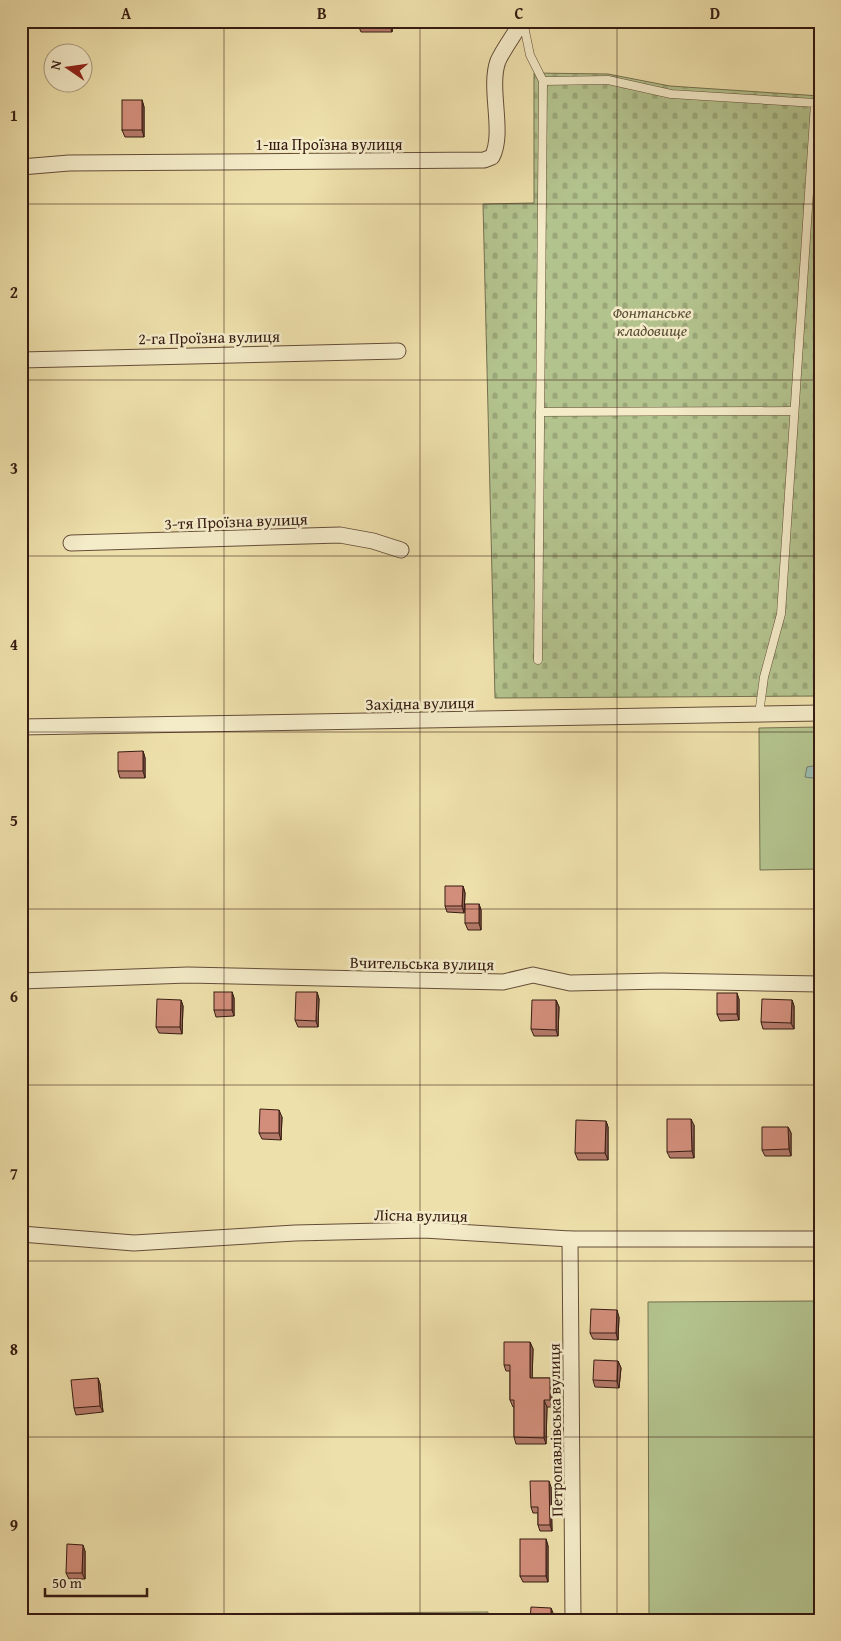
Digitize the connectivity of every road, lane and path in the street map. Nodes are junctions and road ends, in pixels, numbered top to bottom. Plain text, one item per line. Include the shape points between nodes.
1 (523, 21) edge
2 (543, 81) junction
3 (21, 167) edge
4 (398, 350) dead end
5 (21, 360) edge
6 (794, 411) junction
7 (540, 412) junction
8 (71, 543) dead end
9 (401, 550) dead end
10 (538, 660) dead end
11 (820, 713) edge
12 (759, 714) junction
13 (21, 727) edge
14 (21, 981) edge
15 (820, 984) edge
16 (21, 1234) edge
17 (570, 1239) junction
18 (820, 1239) edge
19 (573, 1620) edge

1 - 2 lane via 530,55
1 - 3 street, 1-ша Проїзна вулиця via 498,62 496,150 492,157 484,160 69,163
2 - 6 lane via 608,80 671,94 815,103
2 - 7 lane
4 - 5 street, 2-га Проїзна вулиця
6 - 7 lane
6 - 12 lane via 781,614 764,677
7 - 10 lane
8 - 9 street, 3-тя Проїзна вулиця via 340,535
11 - 12 street, Західна вулиця
12 - 13 street, Західна вулиця
14 - 15 street, Вчительська вулиця via 188,975 503,982 533,974 570,983
16 - 17 street, Лісна вулиця via 134,1242 424,1230
17 - 18 street, Лісна вулиця
17 - 19 street, Петропавлівська вулиця

